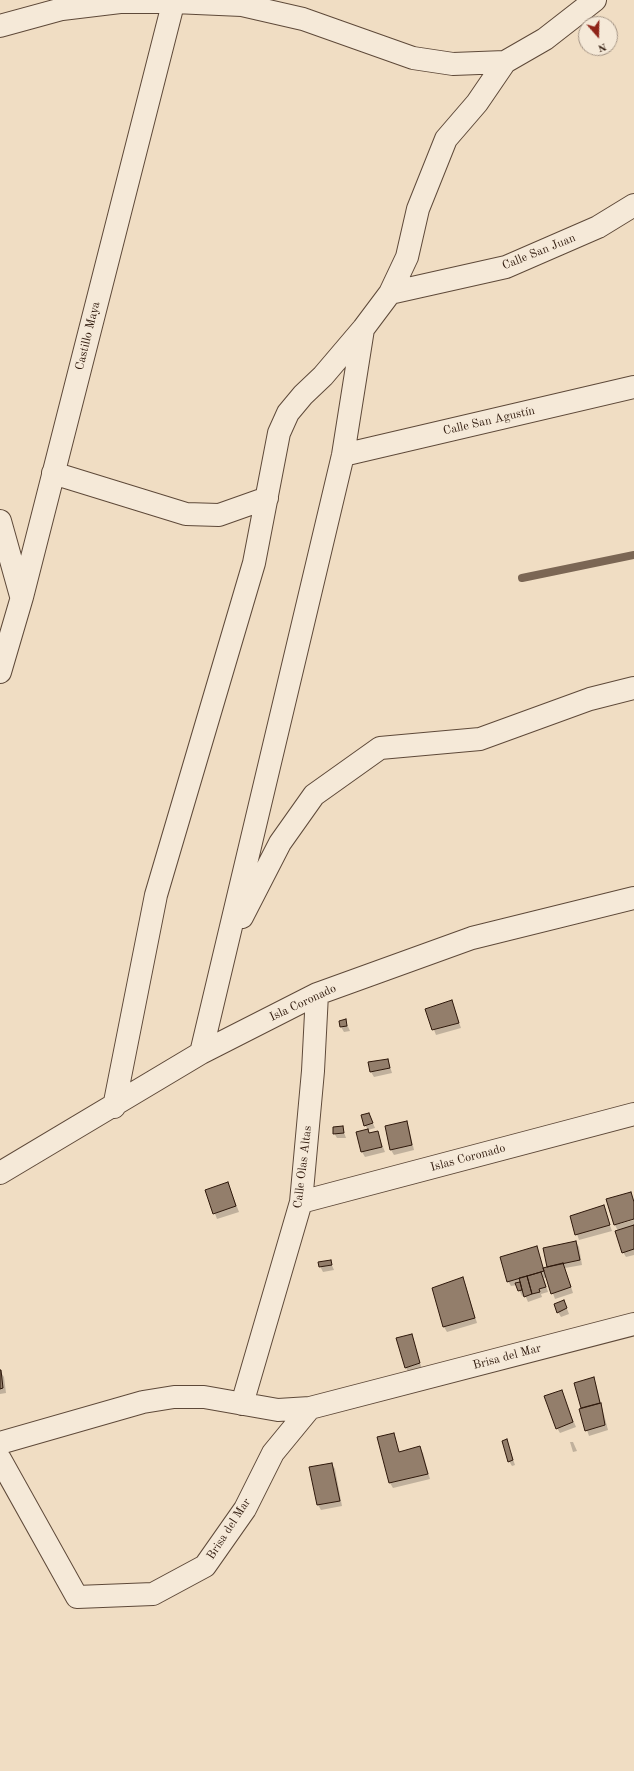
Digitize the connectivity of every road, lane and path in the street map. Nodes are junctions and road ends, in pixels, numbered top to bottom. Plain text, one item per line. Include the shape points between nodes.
1 (595, 0) edge
2 (174, 1) edge
3 (61, 4) edge
4 (0, 26) edge
5 (505, 62) junction
6 (634, 205) edge
7 (390, 293) junction
8 (363, 329) junction
9 (634, 386) edge
10 (343, 455) junction
11 (54, 473) junction
12 (266, 498) junction
13 (0, 521) edge
14 (22, 597) junction
15 (0, 672) edge
16 (634, 688) edge
17 (634, 898) edge
18 (226, 949) junction
19 (317, 994) junction
20 (201, 1054) junction
21 (114, 1107) junction
22 (634, 1114) edge
23 (0, 1173) edge
24 (301, 1202) junction
25 (634, 1324) edge
26 (242, 1404) junction
27 (310, 1408) junction
28 (0, 1443) edge
29 (0, 1459) edge

1 - 5 street via 545,39
2 - 3 street
2 - 5 street via 242,4 303,20 413,58 453,64
2 - 11 street, Castillo Maya
3 - 4 street
5 - 7 street via 477,103 446,139 418,209 407,257
6 - 7 street, Calle San Juan via 598,227 506,267
7 - 8 street
8 - 10 street
8 - 12 street via 288,413 279,433
9 - 10 street, Calle San Agustín
10 - 18 street
11 - 12 street via 186,514 219,514
11 - 14 street, Castillo Maya
12 - 21 street via 254,563 156,895
13 - 14 street
14 - 15 street, Castillo Maya
16 - 18 street via 590,700 480,739 380,748 314,796 280,843
17 - 19 street, Isla Coronado via 472,938
18 - 20 street
19 - 20 street, Isla Coronado
19 - 24 street, Calle Olas Altas
20 - 21 street, Isla Coronado
21 - 23 street, Isla Coronado
22 - 24 street, Islas Coronado
24 - 26 street, Calle Olas Altas
25 - 27 street, Brisa del Mar
26 - 27 street, Brisa del Mar via 278,1410
26 - 28 street, Brisa del Mar via 204,1397 174,1397 144,1402
27 - 29 street, Brisa del Mar via 273,1453 245,1509 205,1566 153,1594 77,1597

